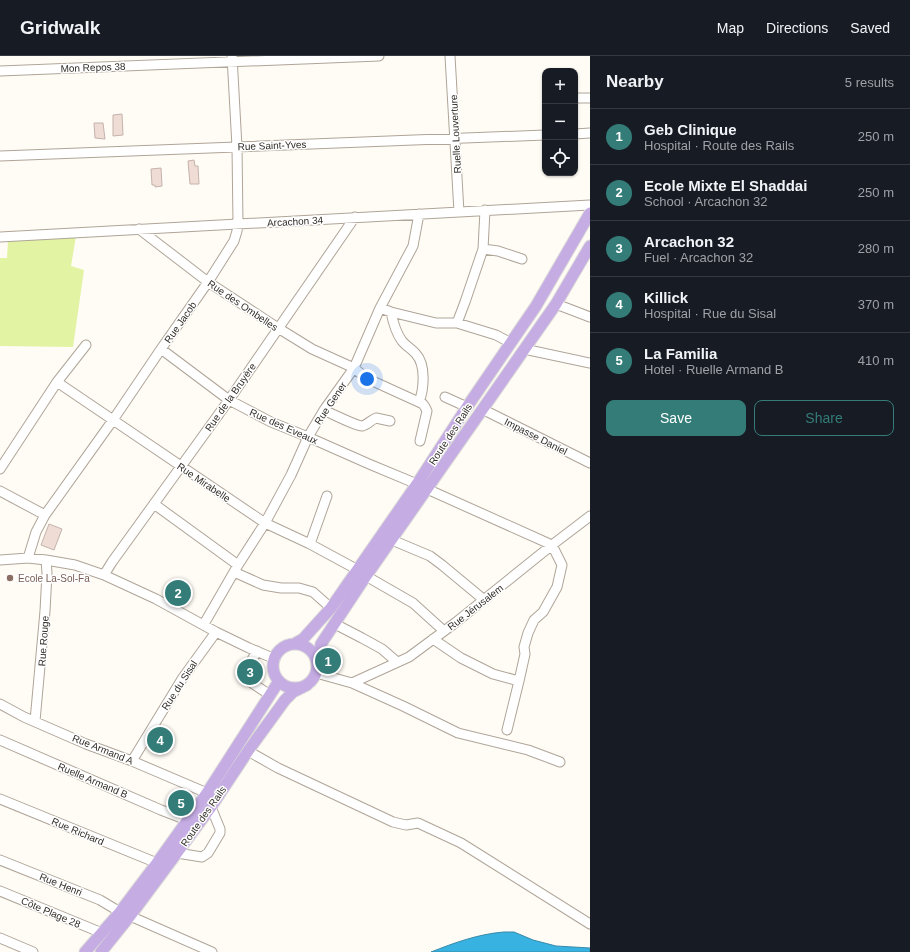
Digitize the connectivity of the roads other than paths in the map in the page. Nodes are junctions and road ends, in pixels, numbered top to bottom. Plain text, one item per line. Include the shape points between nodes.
1 (379, 56) edge
2 (450, 56) edge
3 (233, 59) edge
4 (0, 71) edge
5 (578, 98) edge
6 (590, 98) edge
7 (590, 133) edge
8 (578, 134) edge
9 (542, 135) edge
10 (455, 138) junction
11 (237, 146) junction
12 (0, 156) edge
13 (590, 205) edge
14 (485, 210) junction
15 (459, 212) junction
16 (590, 212) edge
17 (419, 214) junction
18 (355, 218) junction
19 (238, 224) junction
20 (140, 229) junction
21 (0, 237) edge
22 (590, 246) edge
23 (484, 249) junction
24 (522, 259) dead end
25 (208, 282) junction
26 (556, 304) junction
27 (380, 308) junction
28 (391, 312) junction
29 (590, 317) edge
30 (457, 323) junction
31 (278, 328) junction
32 (510, 343) junction
33 (86, 345) dead end
34 (160, 349) junction
35 (524, 349) junction
36 (590, 362) edge
37 (354, 368) junction
38 (57, 382) junction
39 (445, 397) dead end
40 (229, 400) junction
41 (419, 402) junction
42 (467, 407) junction
43 (482, 409) junction
44 (324, 410) junction
45 (113, 420) junction
46 (390, 421) dead end
47 (308, 437) junction
48 (420, 441) dead end
49 (590, 463) edge
50 (181, 467) junction
51 (0, 469) edge
52 (422, 486) junction
53 (0, 491) edge
54 (327, 496) dead end
55 (154, 504) junction
56 (44, 515) junction
57 (590, 516) edge
58 (265, 523) junction
59 (392, 540) junction
60 (310, 544) junction
61 (552, 545) junction
62 (28, 558) junction
63 (0, 560) edge
64 (46, 560) junction
65 (236, 568) junction
66 (362, 573) junction
67 (104, 575) junction
68 (483, 599) junction
69 (331, 608) junction
70 (204, 624) junction
71 (334, 624) junction
72 (444, 631) junction
73 (216, 632) junction
74 (433, 639) junction
75 (294, 644) junction
76 (257, 652) junction
77 (275, 658) junction
78 (398, 662) junction
79 (317, 668) junction
80 (279, 680) junction
81 (518, 681) junction
82 (352, 683) junction
83 (307, 684) junction
84 (270, 695) junction
85 (0, 704) edge
86 (35, 721) junction
87 (507, 730) dead end
88 (0, 740) edge
89 (248, 751) junction
90 (132, 760) junction
91 (560, 762) dead end
92 (207, 793) junction
93 (0, 798) edge
94 (211, 807) junction
95 (187, 820) junction
96 (177, 853) junction
97 (0, 860) edge
98 (157, 863) junction
99 (0, 890) edge
100 (125, 914) junction
101 (590, 924) edge
102 (102, 933) junction
103 (0, 938) edge
104 (33, 952) edge
105 (85, 952) edge
106 (101, 952) edge
107 (212, 952) edge

1 - 3 street, Mon Repos 38
2 - 10 street, Ruelle Louverture
3 - 4 street, Mon Repos 38
3 - 11 street, Rue Jacob
5 - 6 street
7 - 8 street
9 - 10 street, Rue Saint-Yves
10 - 11 street, Rue Saint-Yves
10 - 15 street, Ruelle Louverture
11 - 12 street, Rue Saint-Yves
11 - 19 street, Rue Jacob
13 - 14 street, Arcachon 34
14 - 15 street, Arcachon 34
14 - 23 street
15 - 17 street, Arcachon 34
16 - 32 main road, Route des Rails via 536,306
17 - 18 street, Arcachon 34
17 - 27 street, Rue Gener via 413,246
18 - 19 street, Arcachon 34
18 - 31 street, Rue de la Bruyère
19 - 20 street, Arcachon 34
19 - 25 street, Rue Jacob via 234,241
20 - 21 street, Arcachon 34
20 - 25 street, Rue des Ombelles
22 - 26 main road, Route des Rails
23 - 24 street
23 - 30 street
25 - 31 street, Rue des Ombelles
25 - 34 street, Rue Jacob
26 - 29 street
26 - 35 main road, Route des Rails
27 - 28 street
27 - 37 street, Rue Gener
28 - 30 street via 436,323
28 - 41 street via 402,341 416,353 422,366 423,387
30 - 32 street via 496,335
31 - 37 street, Rue des Ombelles via 312,349
31 - 40 street, Rue de la Bruyère
32 - 42 main road, Route des Rails
33 - 38 street
34 - 40 street, Rue des Eveaux
34 - 45 street, Rue Jacob
35 - 36 street
35 - 43 main road, Route des Rails
37 - 41 street, Rue des Ombelles via 366,378
37 - 44 street, Rue Gener
38 - 45 street, Rue Mirabelle
38 - 51 street
39 - 42 street
40 - 47 street, Rue des Eveaux via 271,422
40 - 50 street, Rue de la Bruyère
41 - 48 street via 427,411
42 - 52 main road, Route des Rails
43 - 49 street, Impasse Daniel
43 - 52 main road, Route des Rails
44 - 46 street via 360,426 376,418
44 - 47 street, Rue Gener
45 - 50 street, Rue Mirabelle
45 - 56 street, Rue Jacob
47 - 52 street, Rue des Eveaux
47 - 58 street, Rue Gener
50 - 55 street, Rue de la Bruyère
50 - 58 street, Rue Mirabelle
52 - 59 main road, Route des Rails
52 - 61 street, Rue des Eveaux
52 - 66 main road, Route des Rails
53 - 56 street
54 - 60 street
55 - 65 street
55 - 67 street, Rue de la Bruyère
56 - 62 street, Rue Jacob
57 - 61 street, Rue Jérusalem
58 - 60 street, Rue Mirabelle
58 - 65 street, Rue Gener
59 - 66 main road, Route des Rails
59 - 68 street via 430,556
60 - 66 street, Rue Mirabelle
61 - 68 street, Rue Jérusalem
61 - 81 street via 562,565 557,587 528,633
62 - 63 street
62 - 64 street
64 - 67 street via 75,565
64 - 86 street, Rue Rouge
65 - 69 street via 245,578 263,585 299,588 313,592
65 - 70 street, Rue Gener
66 - 69 main road, Route des Rails
66 - 71 main road, Route des Rails
66 - 72 street, Rue Mirabelle via 413,603
67 - 70 street
68 - 72 street, Rue Jérusalem
69 - 75 main road, Route des Rails via 303,639
70 - 73 street
71 - 78 street via 382,649
71 - 79 main road, Route des Rails via 321,644
72 - 74 street, Rue Jérusalem
73 - 76 street
73 - 90 street, Rue du Sisal via 182,679
74 - 78 street, Rue Jérusalem
74 - 81 street via 461,658 493,674
75 - 77 main road, Route des Rails via 282,648
75 - 79 main road via 300,644 312,651
76 - 77 street
76 - 84 street via 245,676
77 - 80 main road via 274,670
78 - 82 street, Rue Jérusalem
79 - 82 street
79 - 83 main road, Route des Rails via 313,680
80 - 83 main road via 289,687 296,688
80 - 84 main road, Route des Rails
81 - 87 street
82 - 91 street via 458,732 528,750
83 - 89 main road, Route des Rails via 285,700
84 - 92 main road, Route des Rails
85 - 86 street, Rue Armand A
86 - 90 street, Rue Armand A via 86,744
88 - 95 street, Ruelle Armand B
89 - 94 main road, Route des Rails
89 - 101 street via 278,768 393,822 406,826 418,823 461,843
90 - 92 street, Rue Armand A
92 - 95 main road, Route des Rails
93 - 98 street, Rue Richard
94 - 96 main road, Route des Rails
94 - 96 street via 220,833 208,853 202,857
95 - 98 main road, Route des Rails
96 - 100 main road, Route des Rails
97 - 100 street, Rue Henri via 100,900
98 - 100 main road, Route des Rails
99 - 102 street, Côte Plage 28
100 - 102 main road, Route des Rails
100 - 106 main road, Route des Rails
100 - 107 street, Rue Henri
102 - 105 main road, Route des Rails
103 - 104 street

